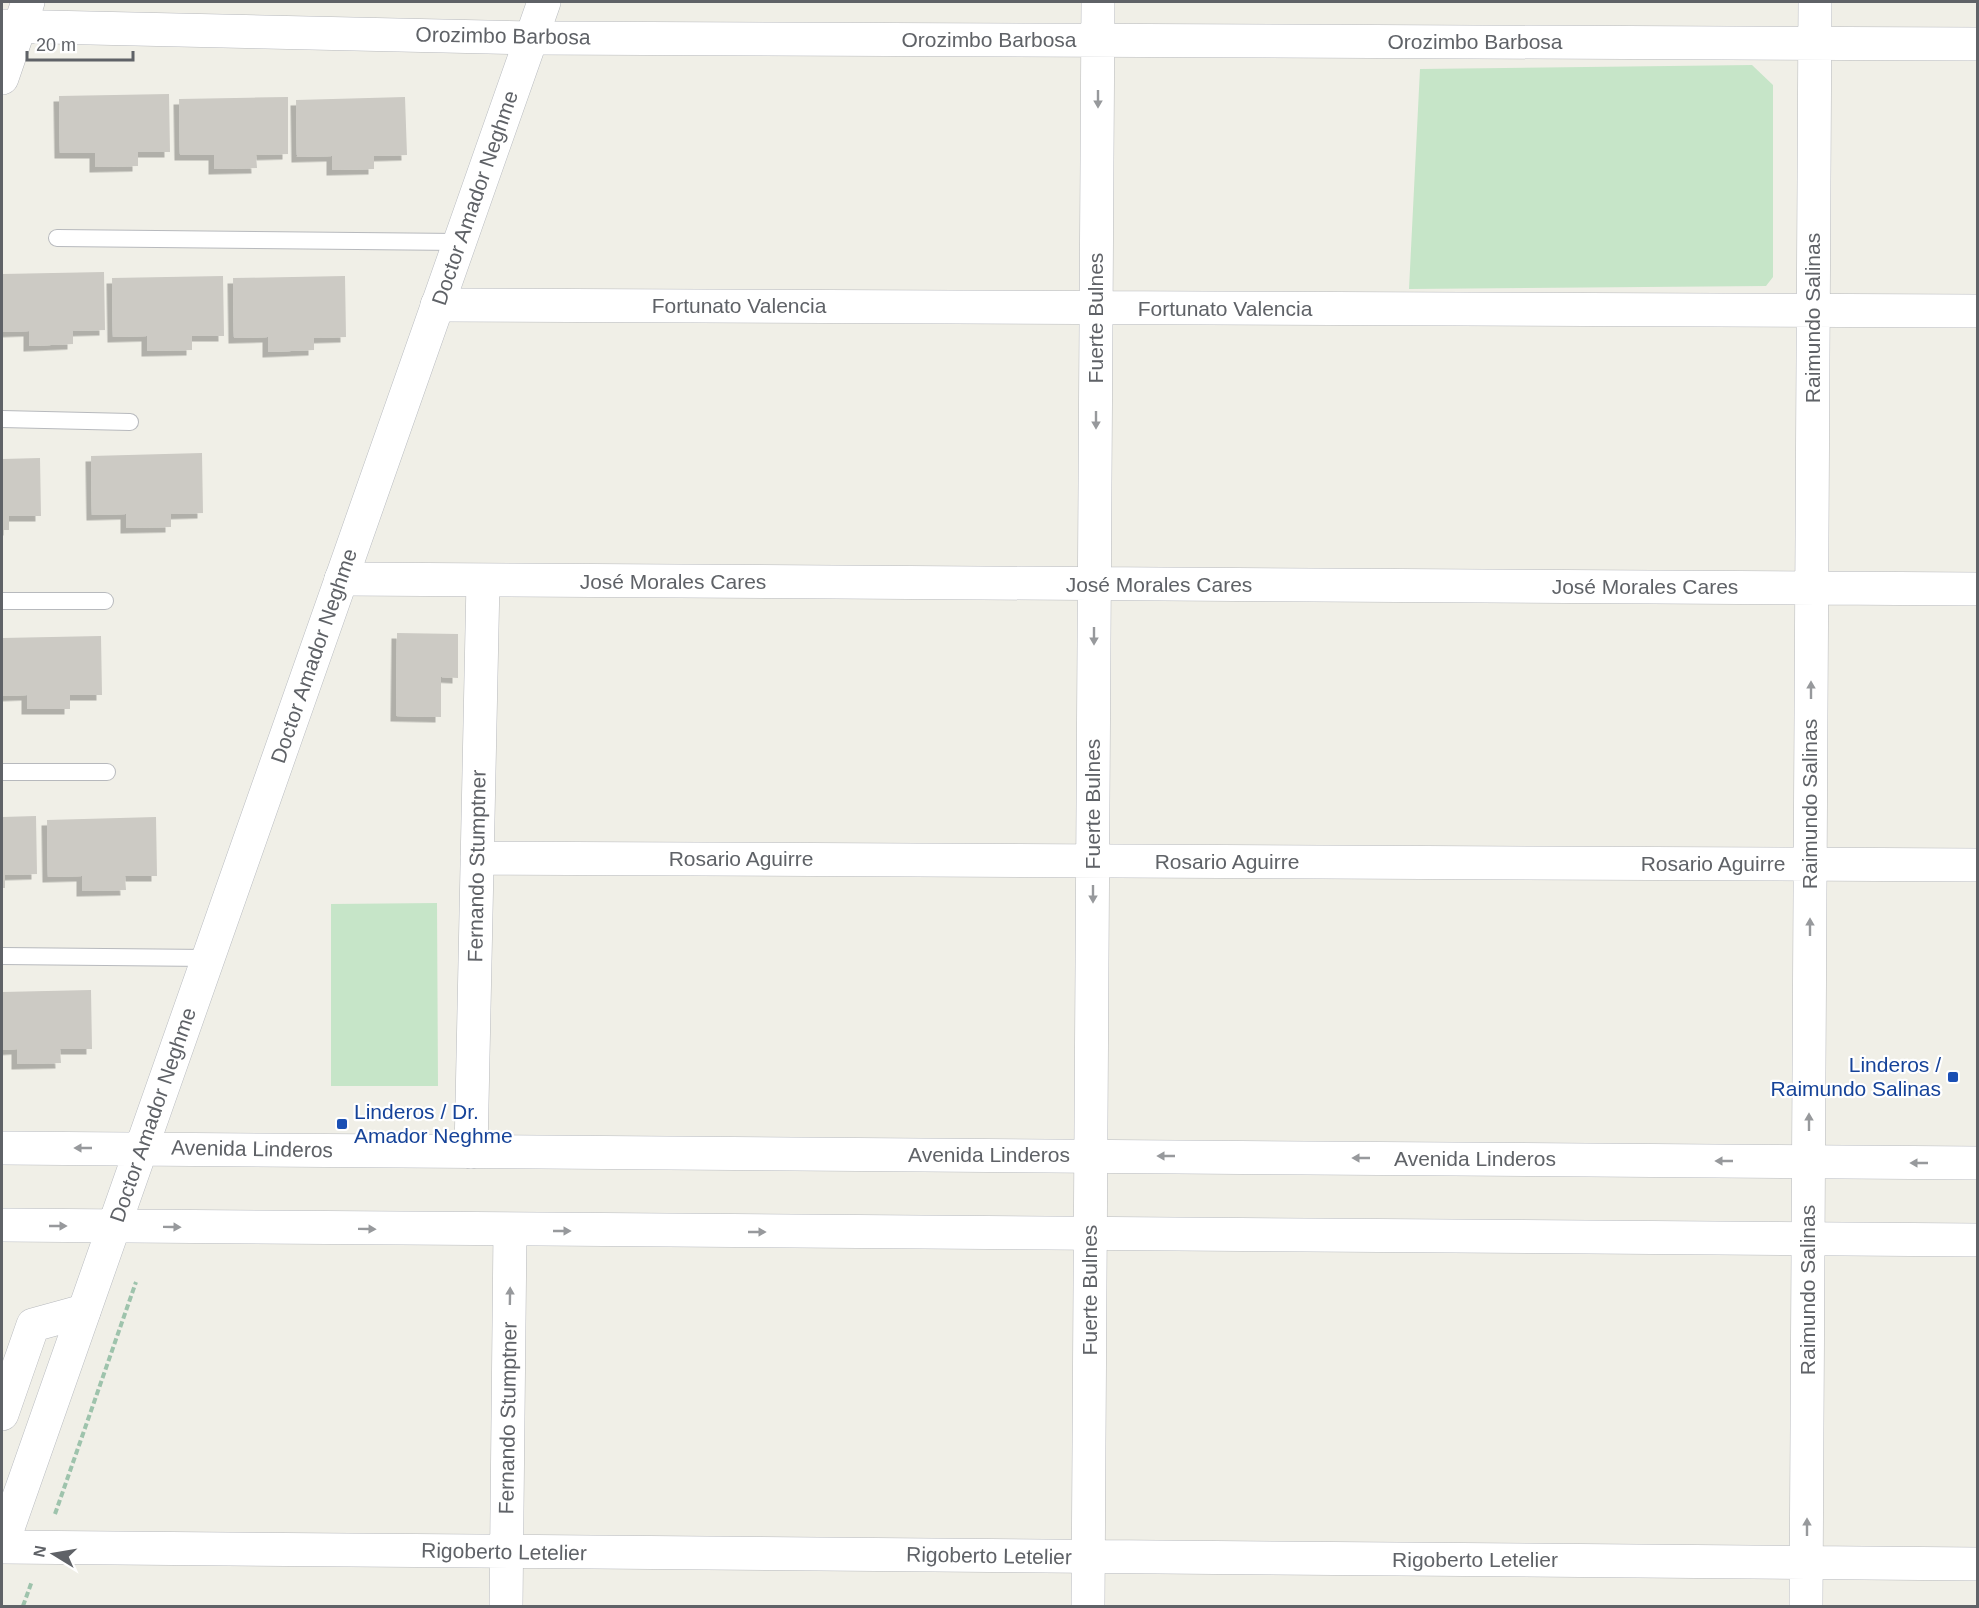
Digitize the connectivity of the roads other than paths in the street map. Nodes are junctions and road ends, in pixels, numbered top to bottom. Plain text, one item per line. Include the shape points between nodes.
1 (544, 2) edge
2 (1098, 2) edge
3 (1815, 2) edge
4 (16, 18) edge
5 (531, 38) junction
6 (1098, 41) junction
7 (1814, 44) junction
8 (1977, 44) edge
9 (2, 78) edge
10 (57, 238) dead end
11 (459, 242) junction
12 (437, 305) junction
13 (1096, 308) junction
14 (1813, 310) junction
15 (1977, 311) edge
16 (2, 419) edge
17 (130, 422) dead end
18 (341, 579) junction
19 (483, 581) junction
20 (1095, 584) junction
21 (1811, 588) junction
22 (1977, 589) edge
23 (2, 601) edge
24 (105, 601) dead end
25 (107, 771) dead end
26 (2, 772) edge
27 (477, 858) junction
28 (1093, 861) junction
29 (1810, 865) junction
30 (1977, 866) edge
31 (2, 956) edge
32 (208, 958) junction
33 (2, 1148) edge
34 (141, 1148) junction
35 (471, 1152) junction
36 (1090, 1156) junction
37 (1808, 1162) junction
38 (1977, 1163) edge
39 (2, 1225) edge
40 (114, 1226) junction
41 (510, 1230) junction
42 (1090, 1234) junction
43 (1808, 1239) junction
44 (1977, 1240) edge
45 (84, 1311) junction
46 (2, 1414) edge
47 (2, 1546) edge
48 (506, 1552) junction
49 (1088, 1557) junction
50 (1806, 1563) junction
51 (1977, 1564) edge
52 (506, 1606) edge
53 (1088, 1606) edge
54 (1806, 1606) edge

1 - 5 street, Doctor Amador Neghme
2 - 6 street, Fuerte Bulnes
3 - 7 street, Raimundo Salinas
4 - 5 street, Orozimbo Barbosa
4 - 9 street
5 - 6 street, Orozimbo Barbosa
5 - 11 street, Doctor Amador Neghme
6 - 7 street, Orozimbo Barbosa
6 -> 13 street, Fuerte Bulnes
7 - 8 street, Orozimbo Barbosa
7 - 14 street, Raimundo Salinas
10 - 11 lane
11 - 12 street, Doctor Amador Neghme
12 - 13 street, Fortunato Valencia
12 - 18 street, Doctor Amador Neghme
13 - 14 street, Fortunato Valencia
13 -> 20 street, Fuerte Bulnes
14 - 15 street, Fortunato Valencia
14 - 21 street, Raimundo Salinas
16 - 17 lane
18 - 19 street, José Morales Cares
18 - 32 street, Doctor Amador Neghme
19 - 20 street, José Morales Cares
19 - 27 street, Fernando Stumptner
20 - 21 street, José Morales Cares
20 -> 28 street, Fuerte Bulnes
21 - 22 street, José Morales Cares
29 -> 21 street, Raimundo Salinas
23 - 24 lane
25 - 26 lane
27 - 28 street, Rosario Aguirre
27 - 35 street, Fernando Stumptner
28 - 29 street, Rosario Aguirre
28 -> 36 street, Fuerte Bulnes
29 - 30 street, Rosario Aguirre
37 -> 29 street, Raimundo Salinas
31 - 32 lane
32 - 34 street, Doctor Amador Neghme
34 -> 33 street, Avenida Linderos
34 - 35 street, Avenida Linderos
34 - 40 street, Doctor Amador Neghme
35 - 36 street, Avenida Linderos
37 -> 36 street, Avenida Linderos
36 - 42 street, Fuerte Bulnes
38 -> 37 street, Avenida Linderos
37 - 43 street, Raimundo Salinas
39 -> 40 street
40 -> 41 street
40 - 45 street, Doctor Amador Neghme
41 -> 42 street
48 -> 41 street, Fernando Stumptner
42 - 43 street
42 - 49 street, Fuerte Bulnes
43 - 44 street
50 -> 43 street, Raimundo Salinas
45 - 46 street via 33,1325
45 - 47 street, Doctor Amador Neghme
47 - 48 street, Rigoberto Letelier
48 - 49 street, Rigoberto Letelier
48 - 52 street, Fernando Stumptner
49 - 50 street, Rigoberto Letelier
49 - 53 street, Fuerte Bulnes
50 - 51 street, Rigoberto Letelier
50 - 54 street, Raimundo Salinas

